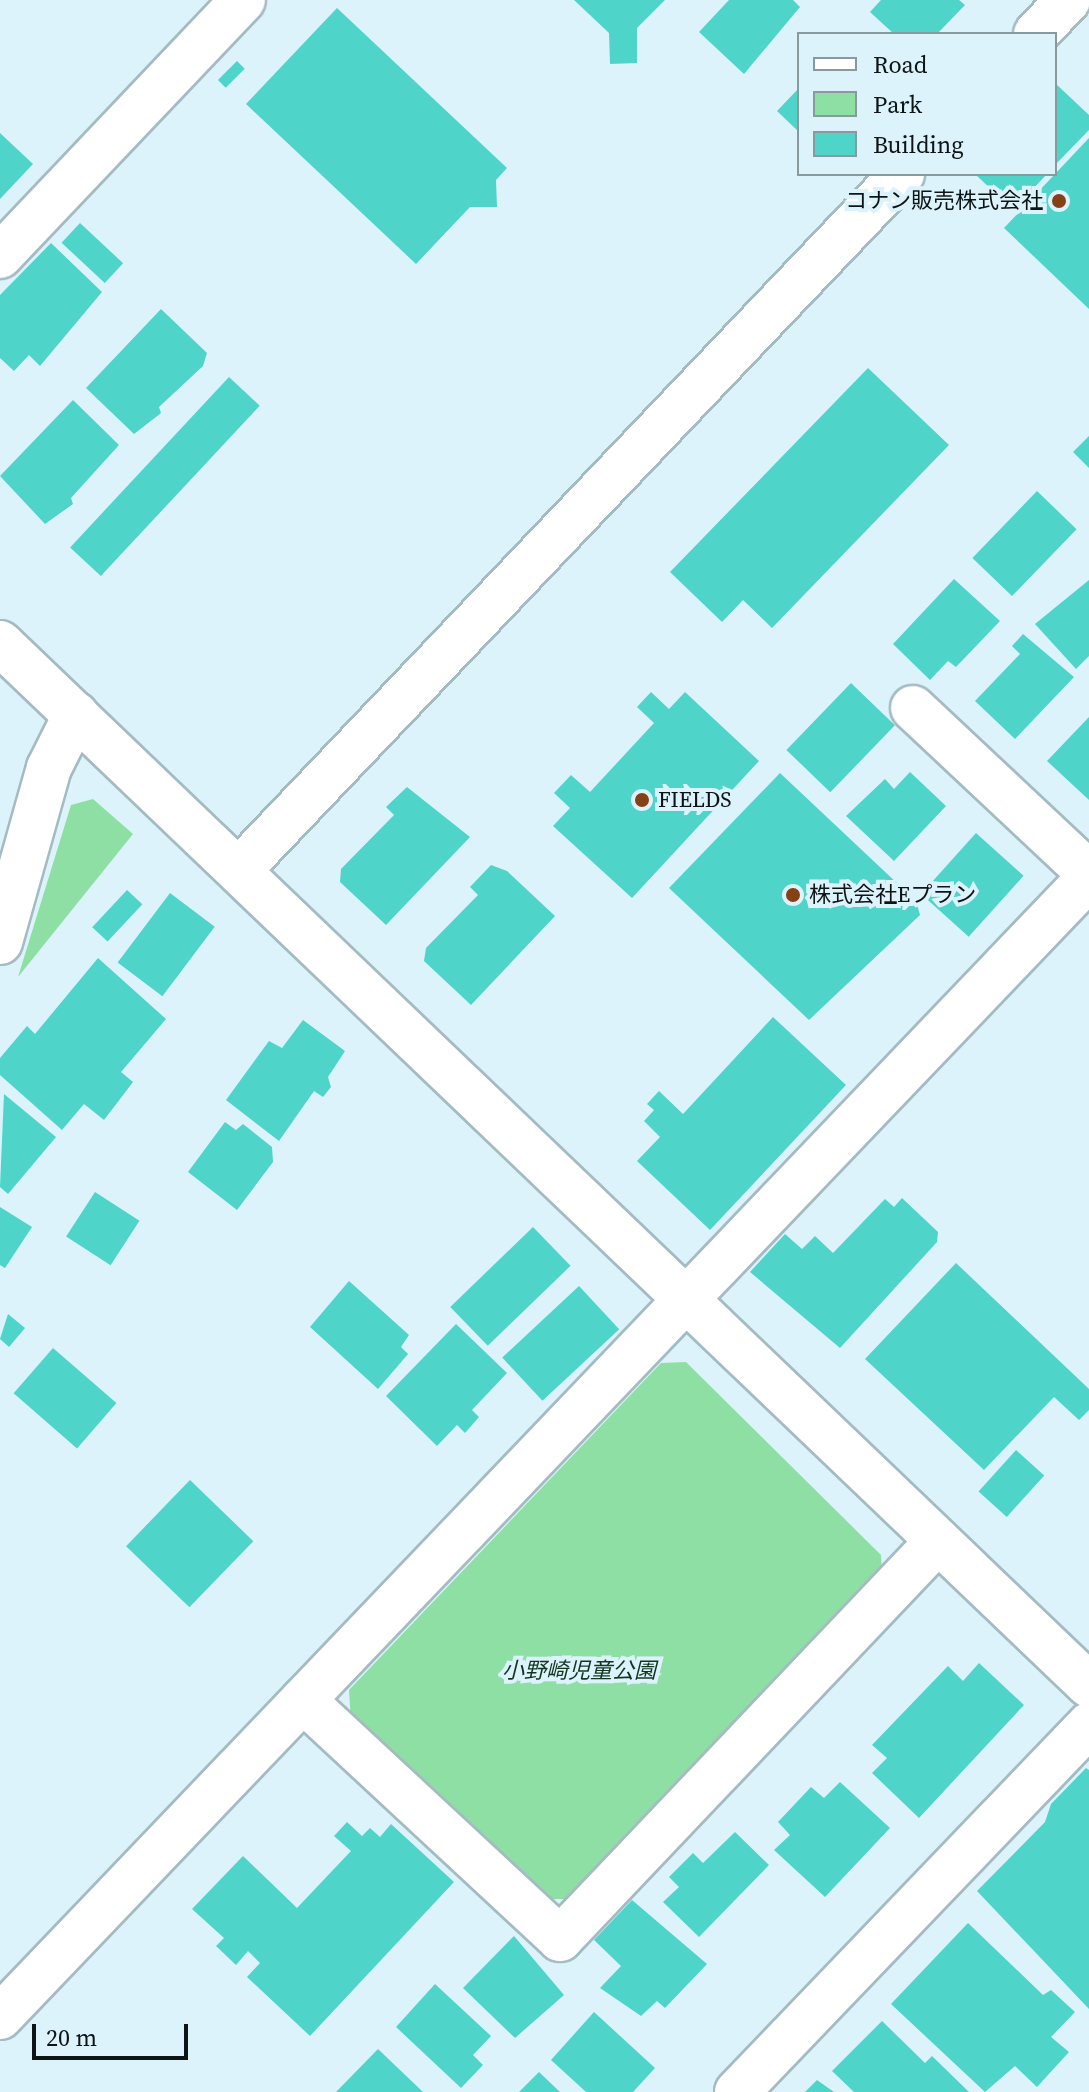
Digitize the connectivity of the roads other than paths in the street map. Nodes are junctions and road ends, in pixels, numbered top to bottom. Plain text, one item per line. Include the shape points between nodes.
1 (243, 0) edge
2 (1068, 0) edge
3 (1038, 32) edge
4 (900, 176) edge
5 (0, 256) edge
6 (0, 643) edge
7 (913, 708) dead end
8 (76, 714) junction
9 (240, 869) junction
10 (1089, 875) edge
11 (0, 942) edge
12 (689, 1300) junction
13 (938, 1541) junction
14 (1089, 1685) edge
15 (303, 1700) junction
16 (1089, 1725) edge
17 (0, 2017) edge
18 (737, 2092) edge

1 - 5 street
2 - 3 street
4 - 9 street
6 - 8 street
7 - 10 street
8 - 9 street
8 - 11 street via 49,768
9 - 12 street
10 - 12 street
12 - 13 street
12 - 15 street
13 - 14 street
13 - 15 street via 560,1939
15 - 17 street
16 - 18 street

